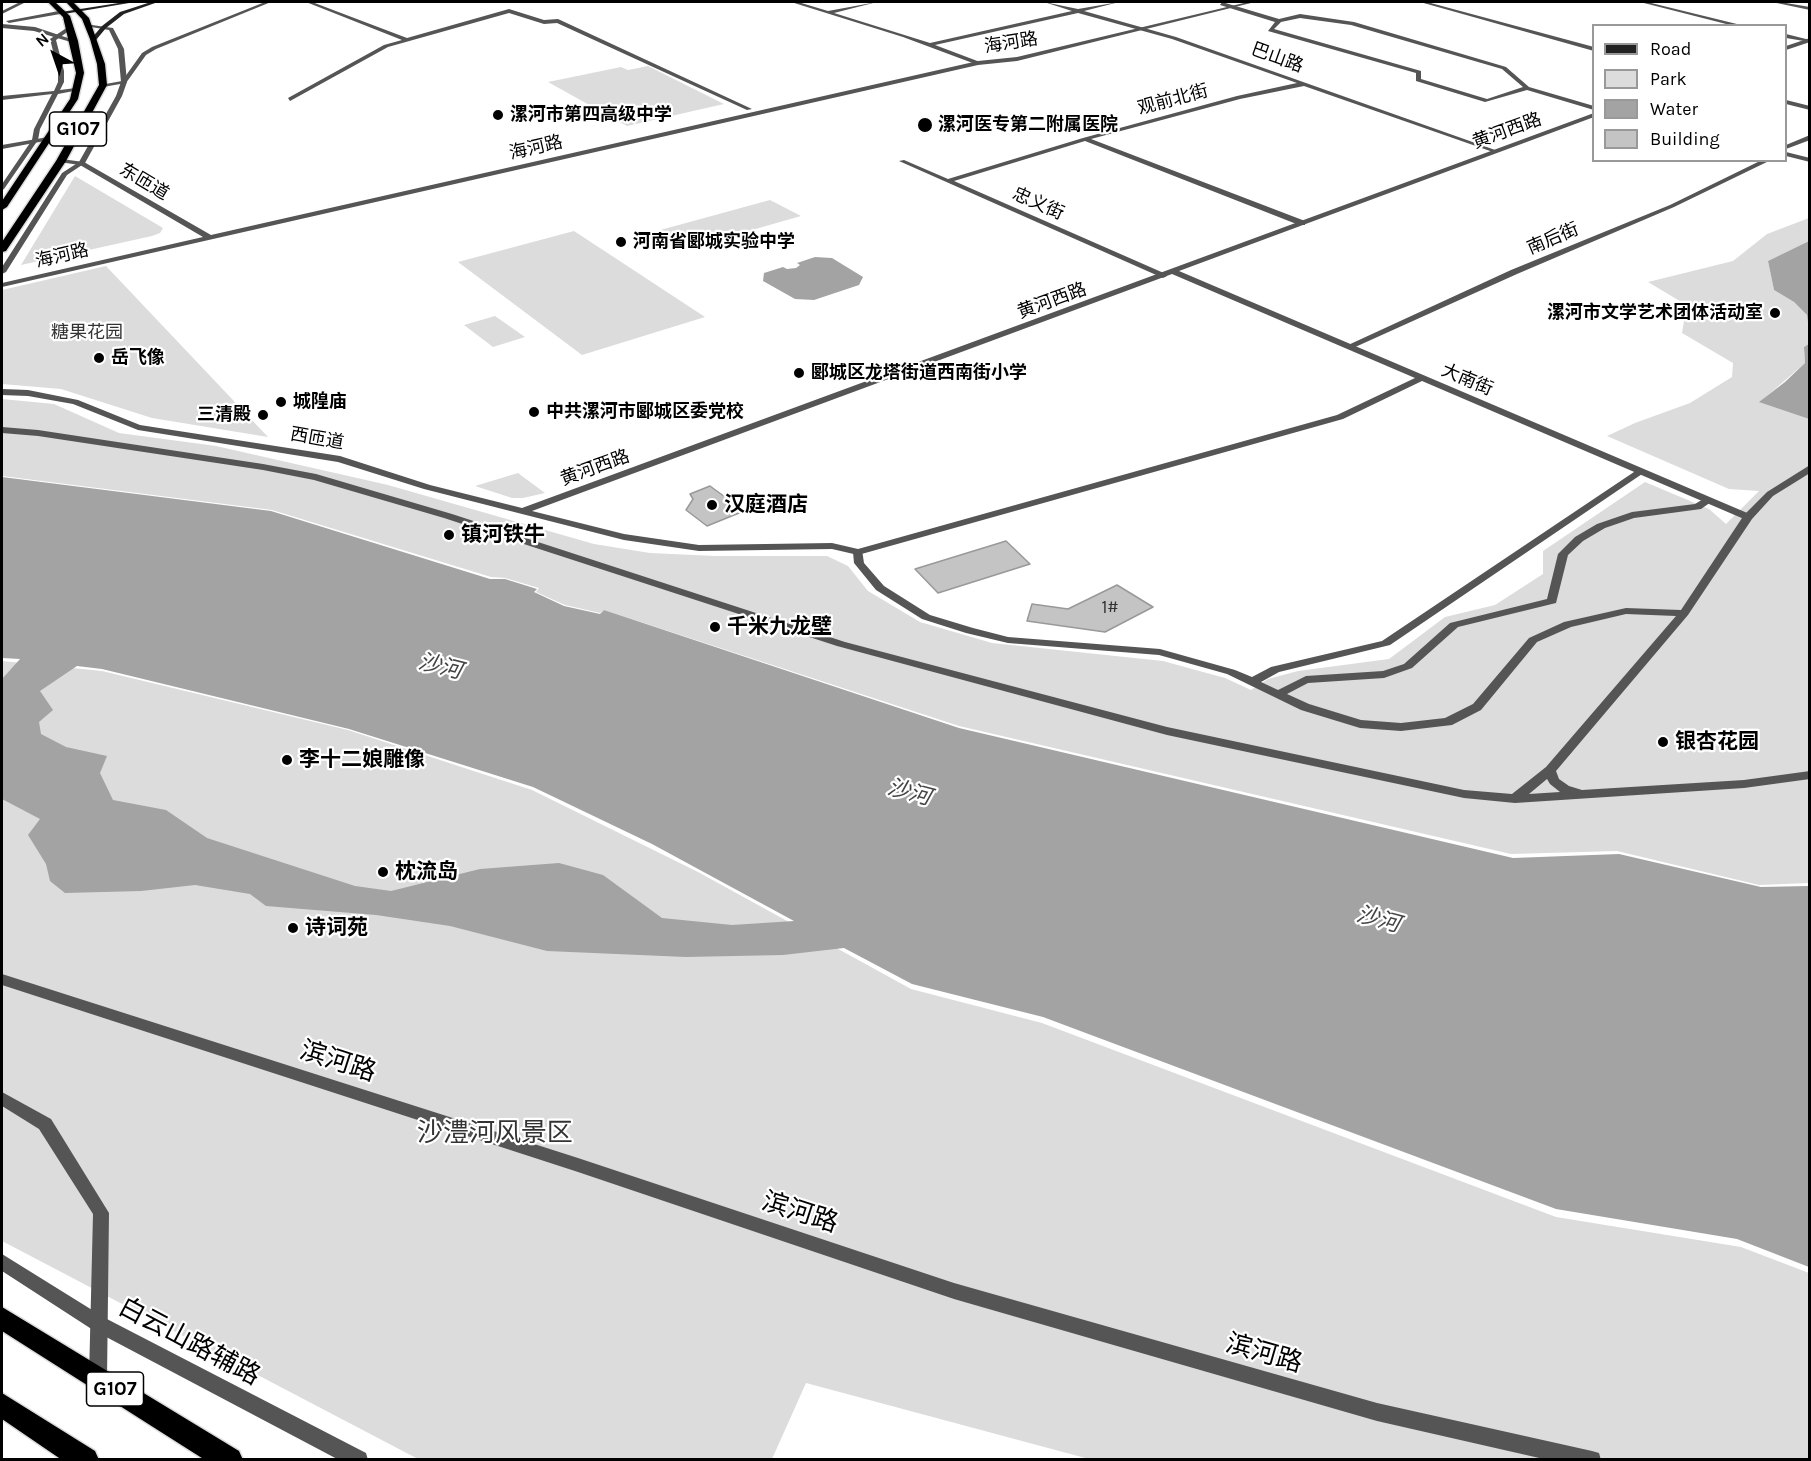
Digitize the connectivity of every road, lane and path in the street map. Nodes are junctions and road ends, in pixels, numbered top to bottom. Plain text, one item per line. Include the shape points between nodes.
1 (23, 2) edge
2 (52, 2) edge
3 (110, 2) edge
4 (132, 2) edge
5 (155, 2) edge
6 (268, 2) edge
7 (309, 2) edge
8 (794, 2) edge
9 (875, 2) edge
10 (1046, 2) edge
11 (1117, 2) edge
12 (1252, 2) edge
13 (1423, 2) edge
14 (1643, 2) edge
15 (1776, 2) edge
16 (1232, 4) edge
17 (75, 6) edge
18 (1809, 9) edge
19 (1079, 10) junction
20 (62, 11) junction
21 (829, 12) junction
22 (2, 13) edge
23 (1280, 21) junction
24 (2, 22) edge
25 (1735, 24) edge
26 (87, 25) junction
27 (1135, 26) junction
28 (70, 28) junction
29 (103, 28) junction
30 (1144, 28) junction
31 (59, 35) junction
32 (1787, 36) edge
33 (94, 39) junction
34 (407, 40) junction
35 (1808, 40) edge
36 (74, 41) junction
37 (929, 46) junction
38 (1787, 47) edge
39 (1592, 49) edge
40 (969, 60) junction
41 (978, 63) junction
42 (124, 82) junction
43 (1304, 84) junction
44 (103, 85) junction
45 (1527, 88) junction
46 (76, 90) junction
47 (55, 92) junction
48 (2, 98) edge
49 (290, 99) dead end
50 (1787, 102) edge
51 (1592, 108) edge
52 (1809, 108) edge
53 (749, 109) junction
54 (1592, 116) edge
55 (1809, 137) edge
56 (48, 139) junction
57 (1085, 139) junction
58 (35, 140) junction
59 (1787, 146) edge
60 (2, 147) edge
61 (1495, 151) junction
62 (1787, 154) edge
63 (1809, 160) edge
64 (61, 161) junction
65 (902, 161) dead end
66 (1764, 162) edge
67 (82, 163) junction
68 (948, 181) junction
69 (2, 188) edge
70 (2, 207) edge
71 (1302, 223) junction
72 (200, 232) junction
73 (210, 238) junction
74 (2, 249) edge
75 (1174, 272) junction
76 (2, 273) edge
77 (1163, 276) junction
78 (2, 285) edge
79 (1350, 346) junction
80 (1421, 378) junction
81 (2, 392) edge
82 (2, 430) edge
83 (1809, 468) edge
84 (1640, 472) junction
85 (1708, 500) junction
86 (519, 512) junction
87 (1748, 517) junction
88 (858, 552) junction
89 (1684, 613) junction
90 (1252, 682) junction
91 (1278, 694) junction
92 (1550, 771) junction
93 (1809, 775) edge
94 (1581, 795) junction
95 (1515, 800) junction
96 (2, 980) edge
97 (2, 1098) edge
98 (2, 1262) edge
99 (2, 1318) edge
100 (99, 1324) junction
101 (98, 1378) junction
102 (2, 1405) edge
103 (86, 1460) edge
104 (230, 1460) edge
105 (359, 1460) edge
106 (1593, 1460) edge

1 - 22 street
2 - 20 highway
3 - 17 main road
4 - 17 main road
5 - 29 main road via 122,13
6 - 42 street via 154,48 144,54
7 - 34 street
8 - 21 street
9 - 21 street
10 - 19 street, 巴山路
11 - 19 street
12 - 16 street, 海河路
13 - 39 street
14 - 25 street
15 - 18 street
16 - 23 street
16 - 27 street, 海河路
16 - 30 street, 海河路
17 - 20 main road
17 - 26 highway, G107
19 - 27 street, 巴山路
19 - 37 street
20 - 24 street
20 - 28 highway, G107
21 - 37 street
23 - 45 street via 1300,16 1352,23 1504,68
23 - 45 street via 1270,30 1419,72 1418,80 1487,101
24 - 31 street
26 - 29 street
26 - 33 highway, G107
27 - 30 street, 巴山路
27 - 40 street, 海河路 via 1006,56
28 - 31 street
28 - 36 highway, G107
29 - 33 main road
29 - 42 street via 111,29 121,49
30 - 41 street, 海河路 via 1017,59
30 - 43 street, 巴山路
31 - 36 street
31 - 47 street via 53,39 61,71 61,82
32 - 35 street
33 - 44 highway, G107
34 - 49 street via 386,46
34 - 53 street via 510,11 544,22 558,21
35 - 38 street
36 - 46 highway, G107 via 80,73
37 - 40 street
40 - 41 street
40 - 53 street, 海河路
41 - 73 street, 海河路
42 - 44 street
42 - 67 street
43 - 57 street, 观前北街 via 1239,97
43 - 61 street, 巴山路
44 - 64 highway, G107
45 - 51 street
46 - 47 street
46 - 56 highway, G107
47 - 48 street
47 - 58 street
50 - 52 street
53 - 72 street, 海河路
54 - 61 street, 黄河西路
55 - 59 street
56 - 58 street
56 - 70 highway, G107
57 - 68 street, 观前北街
57 - 71 street
58 - 60 street
58 - 69 street
61 - 71 street, 黄河西路
62 - 63 street
64 - 67 street, 东匝道
64 - 74 highway, G107
65 - 68 street, 忠义街
66 - 79 street, 南后街
67 - 72 street, 东匝道
67 - 76 street via 64,174
68 - 77 street, 忠义街
71 - 75 street, 黄河西路
72 - 73 street, 东匝道
72 - 76 street, 海河路
73 - 78 street, 海河路
75 - 77 street, 黄河西路
75 - 79 street, 大南街
77 - 86 street, 黄河西路
79 - 80 street, 大南街
80 - 84 street, 大南街
80 - 88 street via 1340,417
81 - 86 street, 西匝道 via 75,402 138,427 340,459
82 - 95 street via 316,477 863,650 1167,730 1464,794
83 - 87 street via 1770,494
84 - 85 street, 大南街
84 - 90 street via 1386,643 1275,669
85 - 87 street, 大南街
85 - 91 street via 1698,507 1632,515 1601,525 1579,539 1563,554 1552,602 1454,625 1408,666 1384,674 1306,680
86 - 88 street, 西匝道 via 624,537 699,548 832,546
87 - 89 street
88 - 90 street via 859,563 880,588 926,617 1008,640 1160,652
89 - 91 street via 1626,612 1568,624 1533,640 1477,707 1448,722 1401,727 1359,724
89 - 92 street
90 - 91 street
92 - 94 street via 1554,782
92 - 95 street
93 - 94 street via 1743,784
94 - 95 street
96 - 106 street, 滨河路 via 954,1291 1377,1412
97 - 100 street via 45,1124 101,1213
98 - 100 street, 白云山路辅路
99 - 101 highway, G107
100 - 101 street
100 - 105 street, 白云山路辅路
101 - 104 highway, G107
102 - 103 highway

